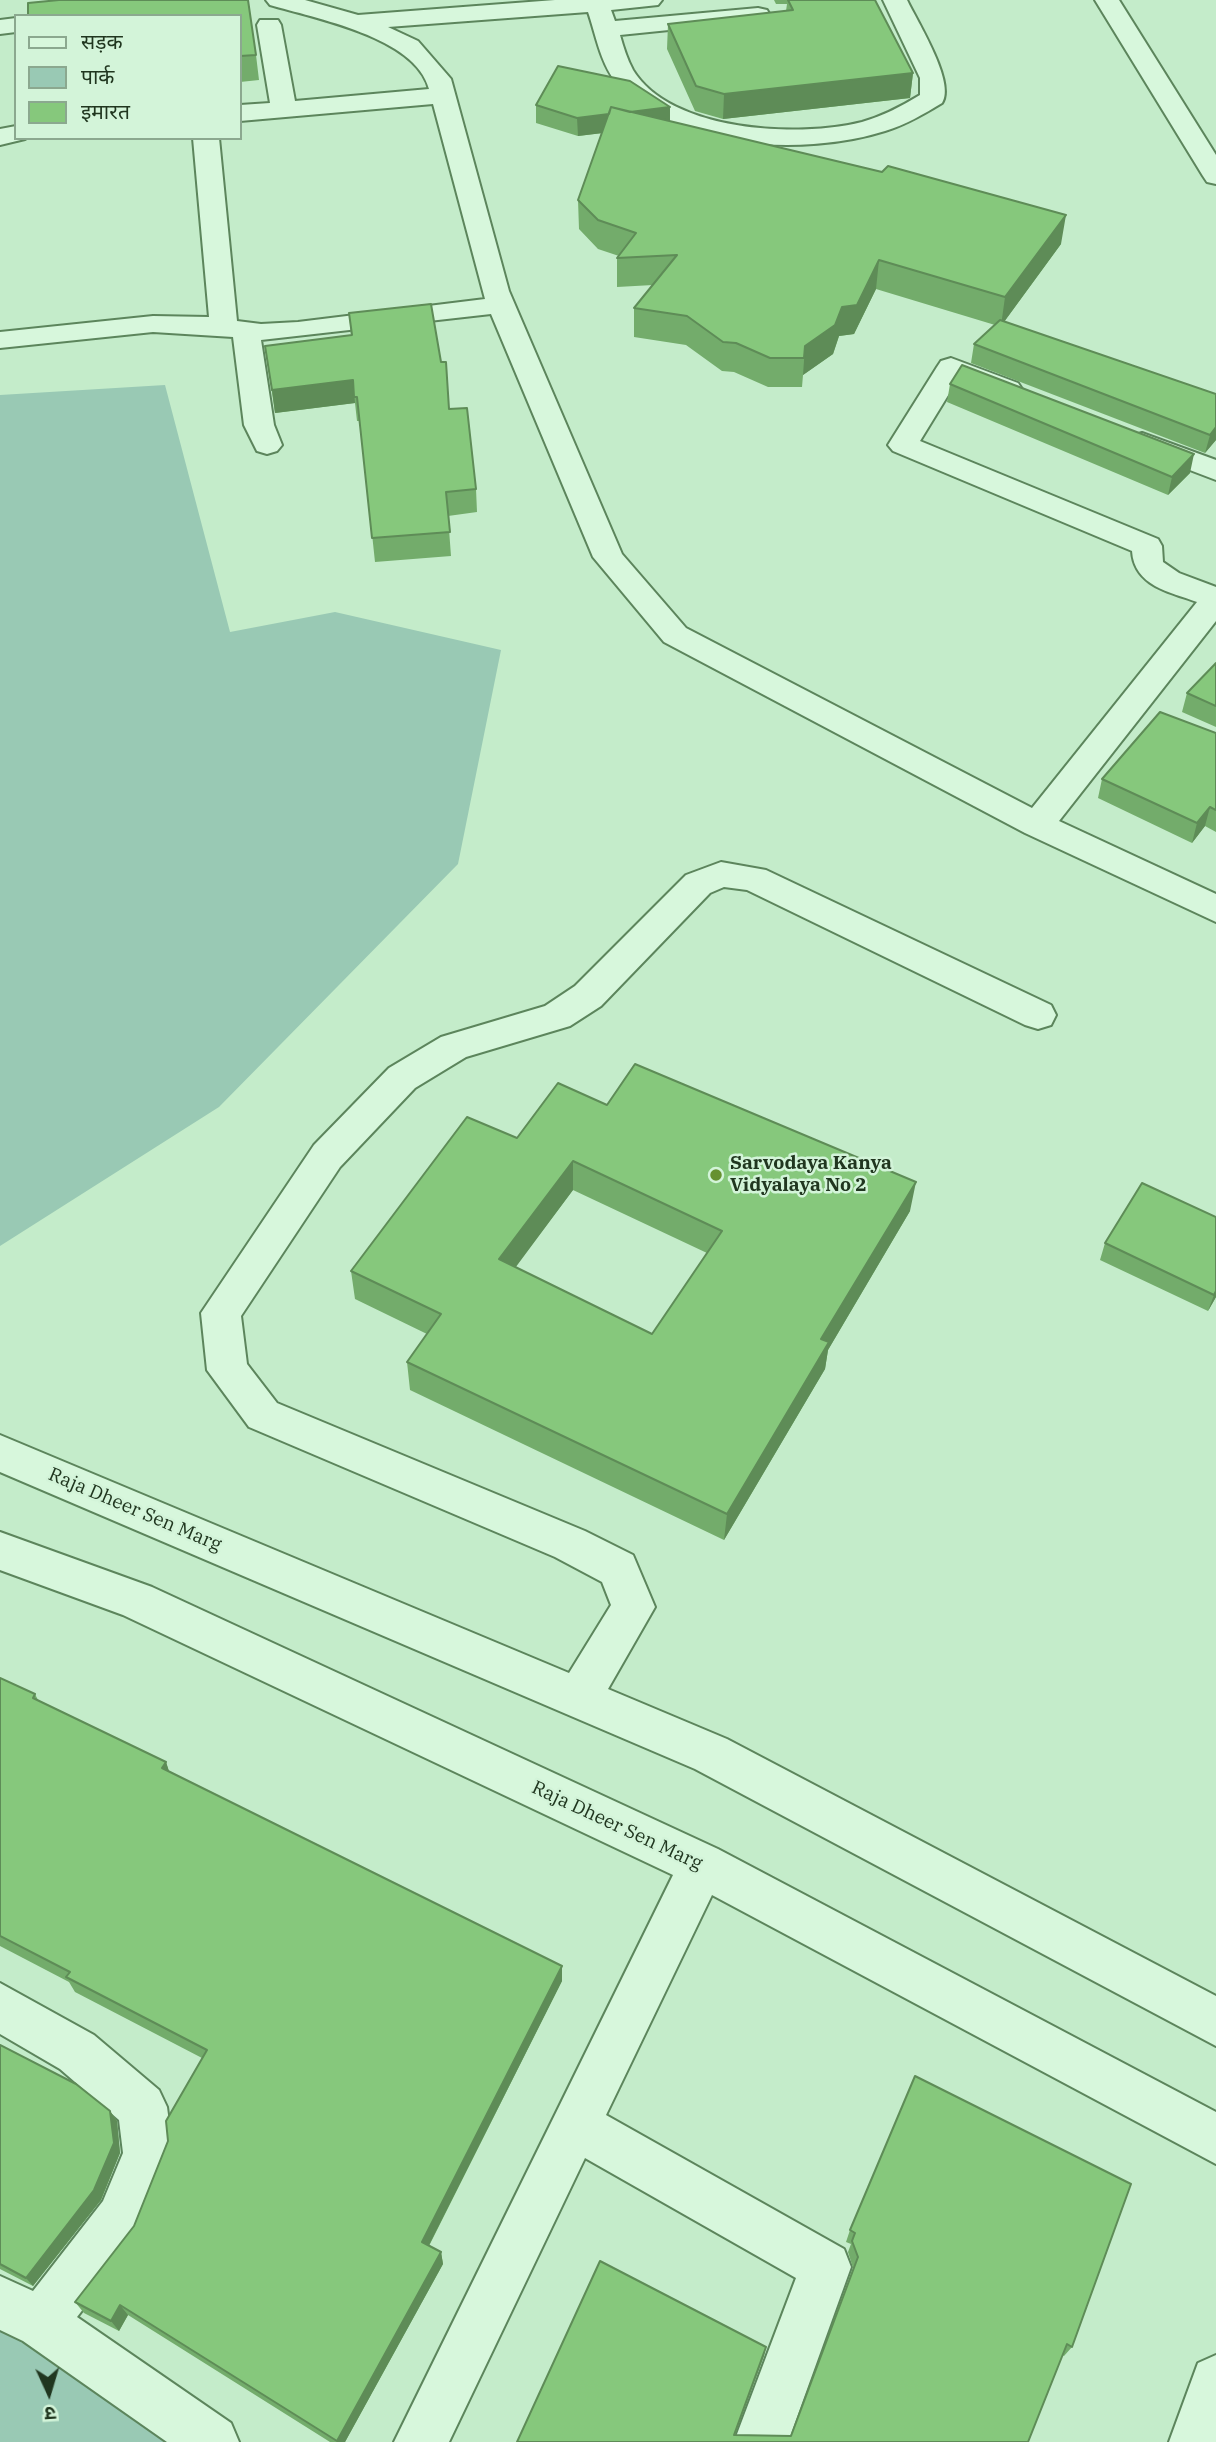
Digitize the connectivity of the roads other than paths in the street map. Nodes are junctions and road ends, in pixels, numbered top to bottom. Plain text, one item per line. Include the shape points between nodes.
1 (278, 0) edge
2 (650, 0) edge
3 (1107, 0) edge
4 (896, 2) edge
5 (544, 4) edge
6 (597, 4) junction
7 (869, 6) edge
8 (386, 10) edge
9 (786, 13) edge
10 (357, 23) junction
11 (269, 25) dead end
12 (607, 28) junction
13 (444, 95) junction
14 (284, 109) junction
15 (242, 113) edge
16 (206, 140) edge
17 (1216, 176) edge
18 (501, 305) junction
19 (235, 328) junction
20 (0, 340) edge
21 (1040, 401) edge
22 (1115, 431) edge
23 (267, 445) dead end
24 (1216, 471) edge
25 (1214, 607) edge
26 (1037, 825) junction
27 (1216, 909) edge
28 (1038, 1015) dead end
29 (0, 1453) edge
30 (0, 1551) edge
31 (578, 1698) junction
32 (702, 1865) junction
33 (0, 2007) edge
34 (1216, 2022) edge
35 (575, 2125) junction
36 (1216, 2139) edge
37 (21, 2313) edge
38 (1216, 2381) edge
39 (212, 2442) edge
40 (421, 2442) edge
41 (761, 2442) edge
42 (1196, 2442) edge

1 - 10 street
2 - 6 street
3 - 17 street
4 - 7 street
4 - 12 street via 932,78 933,98 906,115 857,131 793,138 752,134 674,115 624,76
5 - 6 street
5 - 8 street
6 - 12 street
8 - 10 street
9 - 12 street
10 - 13 street via 409,46 439,79
11 - 14 street
13 - 14 street
13 - 18 street
14 - 15 street
16 - 19 street
18 - 19 street via 298,330
18 - 26 street via 608,557 675,635
19 - 20 street via 153,324
19 - 23 street
21 - 25 street via 951,367 904,445 1147,546 1149,566
22 - 24 street
25 - 26 street via 1143,712
26 - 27 street
28 - 31 street via 754,879 721,874 698,884 588,996 558,1016 454,1047 402,1078 327,1156 236,1290 221,1313 227,1370 263,1415 570,1544 618,1569 633,1607
29 - 31 street, Raja Dheer Sen Marg
30 - 32 street, Raja Dheer Sen Marg via 137,1601
31 - 34 street, Raja Dheer Sen Marg via 711,1754
32 - 35 street
32 - 36 street, Raja Dheer Sen Marg
33 - 37 street via 77,2052 142,2107 148,2153 121,2219
35 - 40 street
35 - 41 street via 826,2267
37 - 39 street
38 - 42 street

